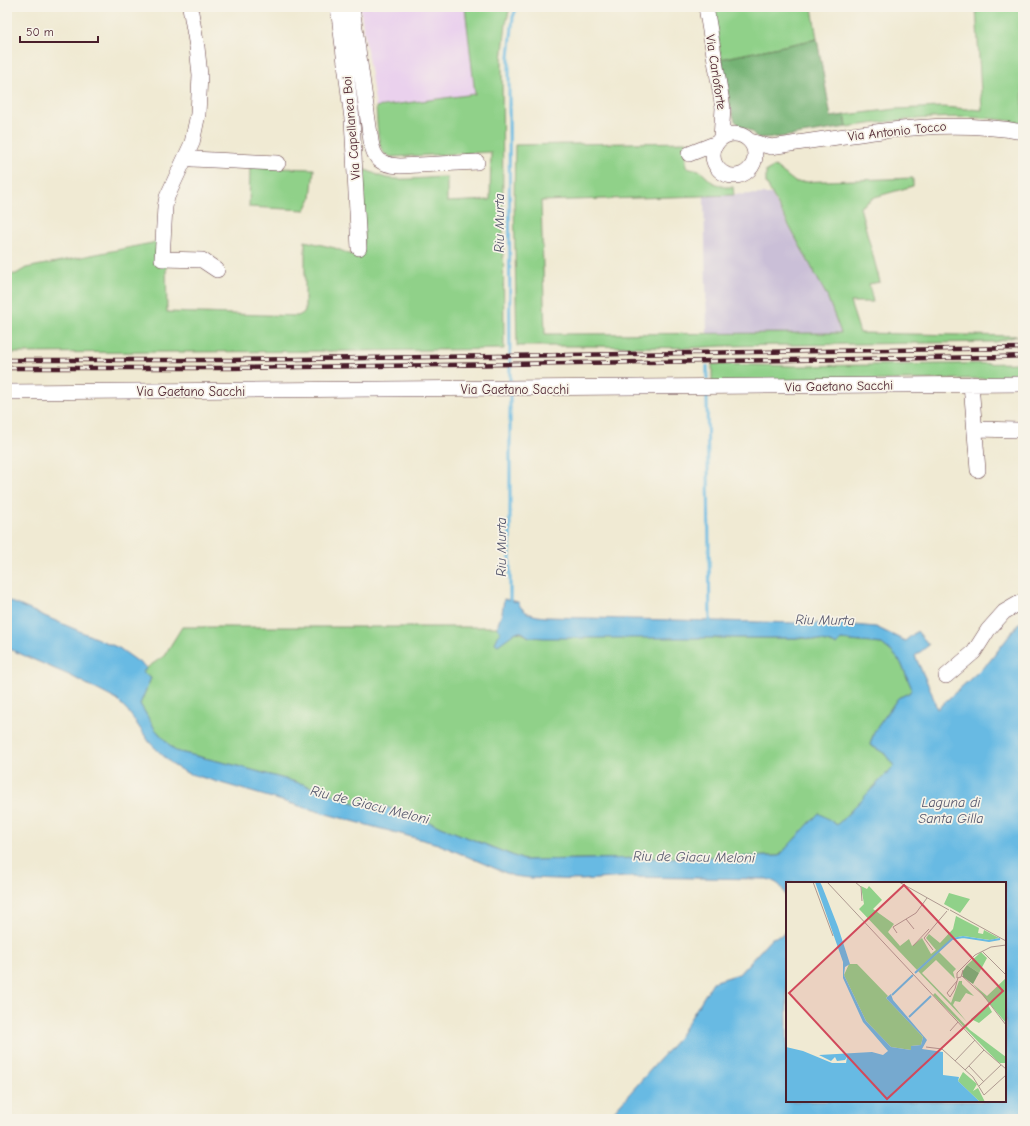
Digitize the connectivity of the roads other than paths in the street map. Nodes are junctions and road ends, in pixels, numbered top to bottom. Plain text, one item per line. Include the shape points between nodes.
1 (190, 7) edge
2 (338, 7) edge
3 (352, 7) edge
4 (706, 7) edge
5 (723, 108) junction
6 (1023, 132) edge
7 (745, 138) junction
8 (719, 141) junction
9 (771, 147) junction
10 (186, 156) junction
11 (755, 158) junction
12 (477, 162) dead end
13 (278, 163) dead end
14 (715, 163) junction
15 (359, 248) dead end
16 (217, 270) dead end
17 (971, 384) junction
18 (1023, 384) edge
19 (7, 392) edge
20 (976, 429) junction
21 (1018, 430) dead end
22 (978, 470) dead end
23 (1023, 601) edge
24 (946, 676) dead end

1 - 10 street via 200,74 198,114 192,143
2 - 15 street, Via Capellanea Boi via 352,119
3 - 12 street via 372,150 378,160 400,166
4 - 5 street, Via Carloforte
5 - 7 street
5 - 8 street, Via Carloforte
6 - 9 street, Via Antonio Tocco via 976,126 909,127
7 - 8 street via 727,135
7 - 9 street, Via Antonio Tocco
7 - 11 street via 754,146
8 - 14 street via 714,150
8 - 14 street via 689,154
9 - 11 street, Via Antonio Tocco
10 - 13 street via 192,159
10 - 16 street via 167,197 162,260 202,260
11 - 14 street via 749,170 736,176 723,173
17 - 18 street, Via Gaetano Sacchi
17 - 19 street, Via Gaetano Sacchi
17 - 20 street
20 - 21 street
20 - 22 street
23 - 24 street via 1004,612 974,652

